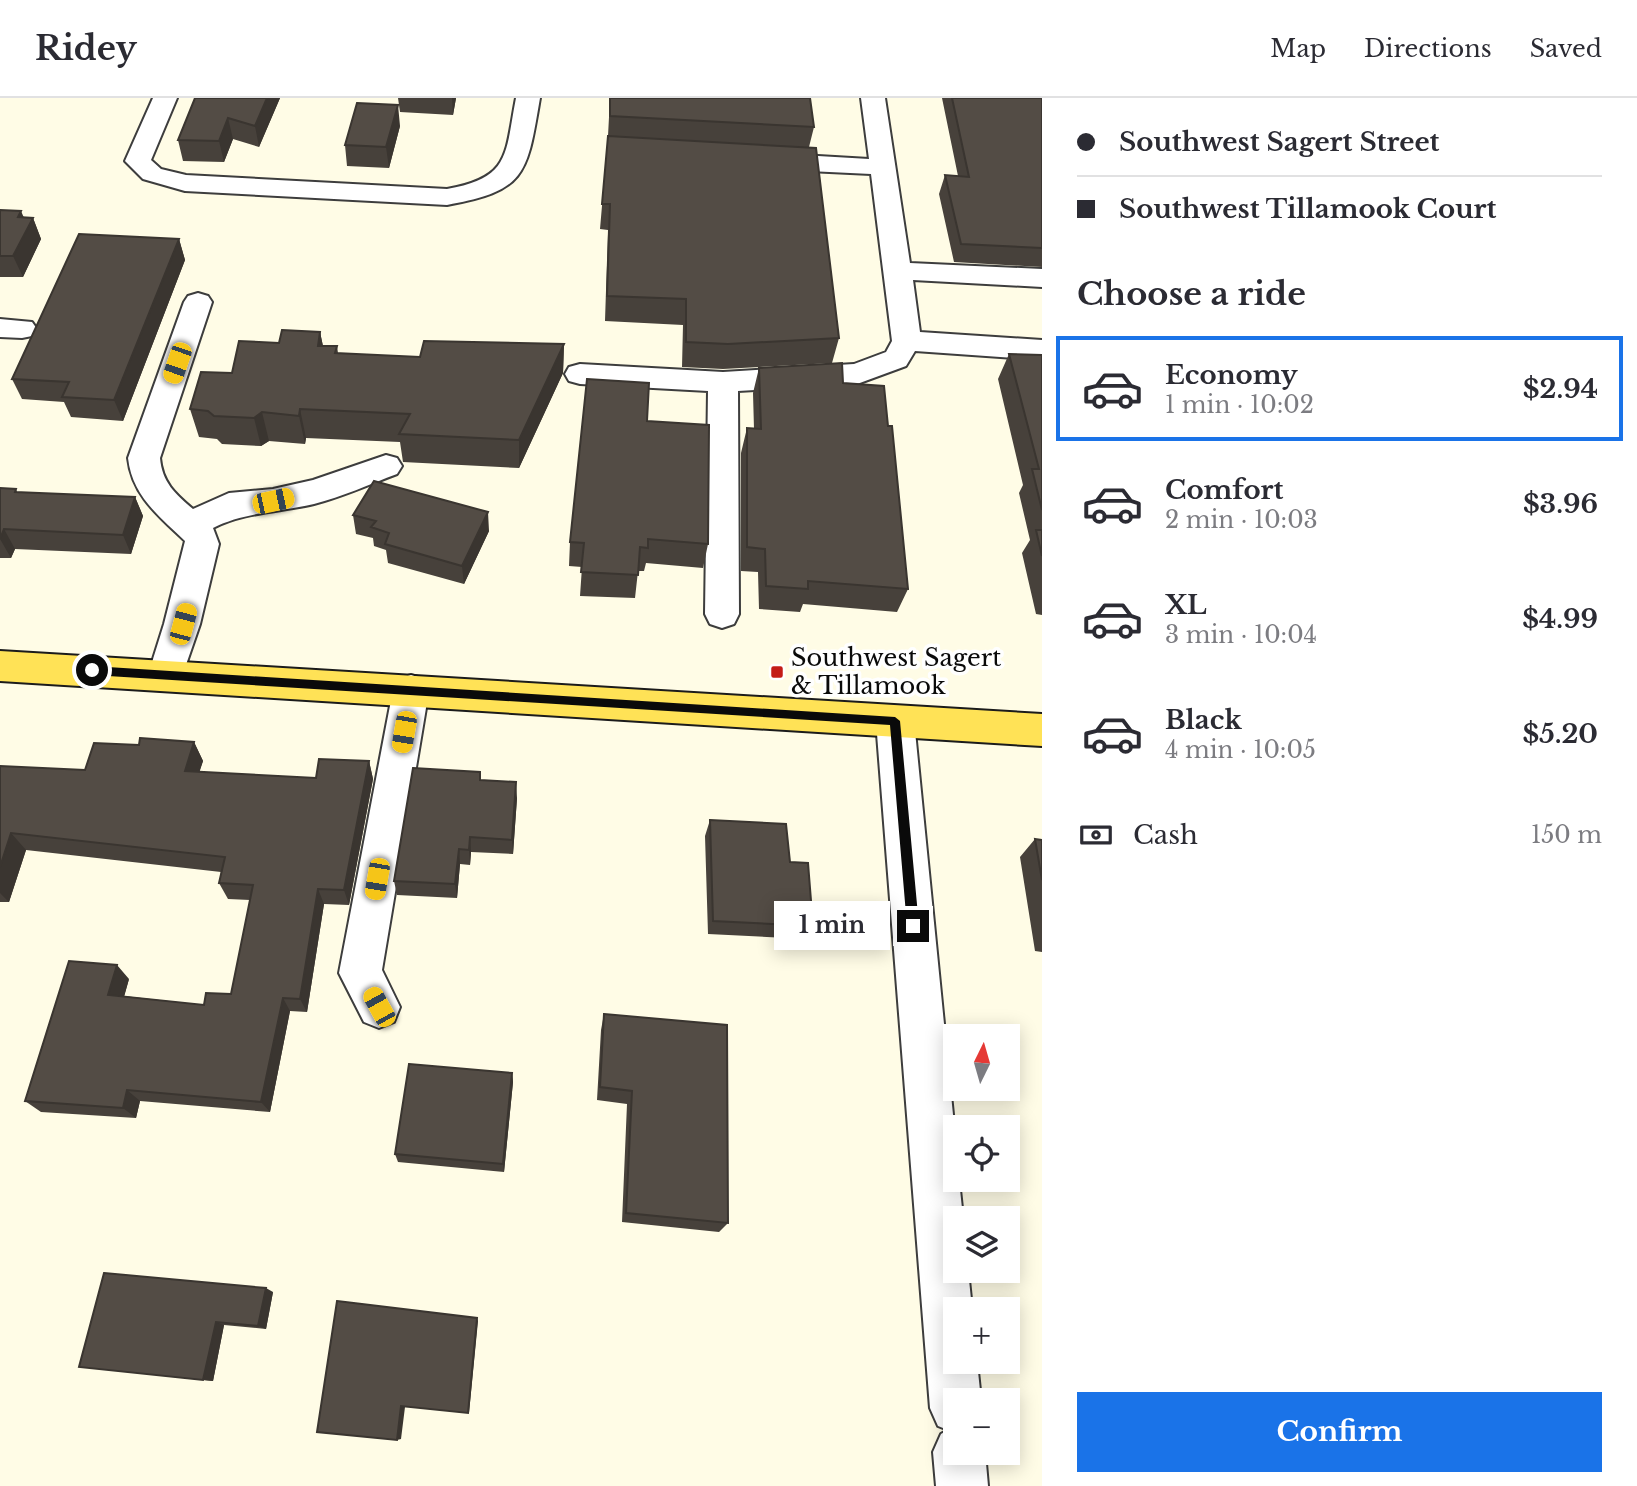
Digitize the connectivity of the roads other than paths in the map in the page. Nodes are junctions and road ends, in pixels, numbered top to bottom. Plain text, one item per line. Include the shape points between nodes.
1 (165, 98) edge
2 (528, 98) edge
3 (873, 98) edge
4 (746, 160) edge
5 (884, 167) junction
6 (897, 271) junction
7 (1042, 278) edge
8 (198, 302) dead end
9 (907, 341) junction
10 (1042, 349) edge
11 (580, 374) dead end
12 (723, 382) junction
13 (386, 466) dead end
14 (189, 526) junction
15 (722, 614) dead end
16 (0, 666) edge
17 (166, 675) junction
18 (411, 690) junction
19 (895, 721) junction
20 (1042, 730) edge
21 (379, 1007) dead end
22 (954, 1388) edge
23 (960, 1465) edge
24 (962, 1486) edge

1 - 2 street via 138,160 152,174 185,183 447,197 491,188 505,179 515,166
3 - 5 street
4 - 5 street
5 - 6 street
6 - 7 street
6 - 9 street
8 - 14 street via 151,434 144,467 164,503
9 - 10 street
9 - 12 street via 896,359 857,374
11 - 12 street
12 - 15 street
13 - 14 street via 318,491 229,505
14 - 17 street via 201,536 202,544
16 - 17 main road
17 - 18 main road
18 - 19 main road
18 - 21 street via 360,973
19 - 20 main road
19 - 22 street
23 - 24 street

